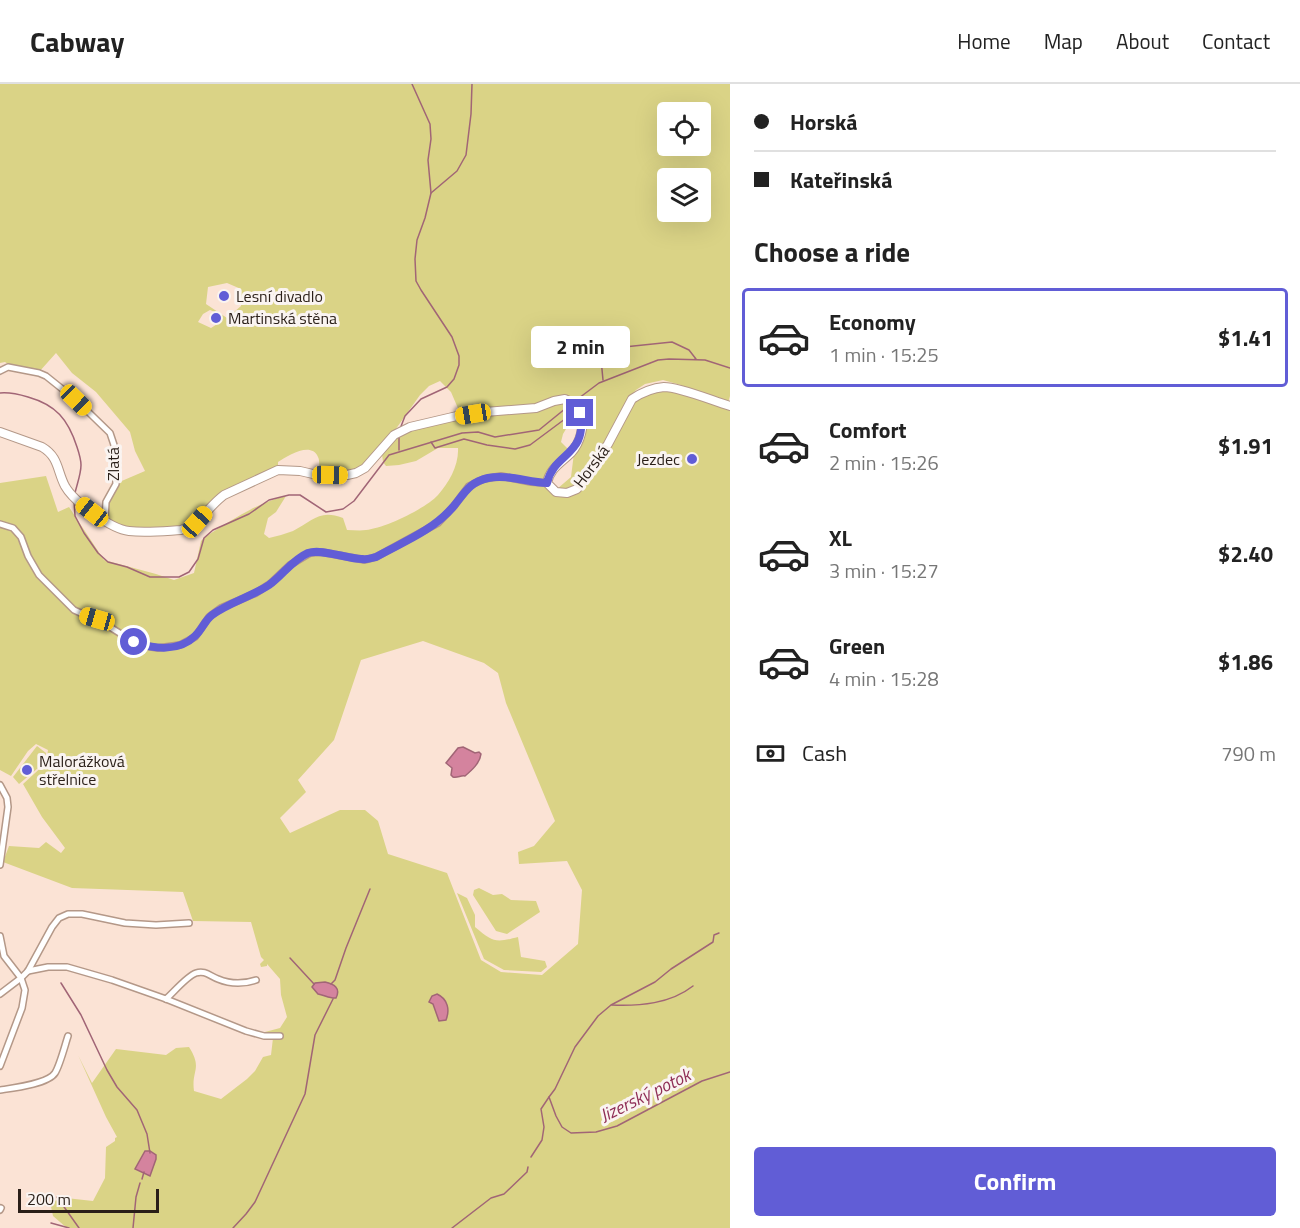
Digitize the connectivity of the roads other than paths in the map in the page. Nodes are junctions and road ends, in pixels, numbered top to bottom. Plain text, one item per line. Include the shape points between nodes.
1 (0, 371) edge
2 (730, 406) edge
3 (0, 432) edge
4 (547, 483) junction
5 (105, 520) junction
6 (0, 524) edge
7 (0, 785) edge
8 (0, 865) edge
9 (189, 923) dead end
10 (0, 936) edge
11 (2, 958) edge
12 (28, 971) junction
13 (21, 978) junction
14 (256, 980) dead end
15 (0, 994) edge
16 (166, 999) junction
17 (68, 1036) dead end
18 (280, 1036) dead end
19 (0, 1066) edge
20 (0, 1090) edge

1 - 5 street, Zlatá via 8,368 46,376 110,433 116,484 106,502
2 - 4 street, Horská via 672,388 647,391 632,399 577,489 556,492
3 - 5 street via 48,450 71,495
4 - 5 street via 553,469 579,440 580,413 565,399 536,408 485,412 410,427 394,435 356,474 278,470 224,495 189,528 128,531
4 - 6 street, Horská via 501,476 484,479 469,486 438,523 376,557 365,560 310,553 256,593 221,608 195,637 180,645 158,648 134,642 74,610 39,575 21,537 13,528
7 - 8 street via 8,807
9 - 12 street via 125,923 68,914 52,927
10 - 11 street
11 - 13 street
12 - 13 street
12 - 16 street via 67,967
13 - 15 street
13 - 19 street via 25,999
14 - 16 street via 243,984 218,980 202,972 193,974
16 - 18 street via 246,1031
17 - 20 street via 55,1073 49,1078

